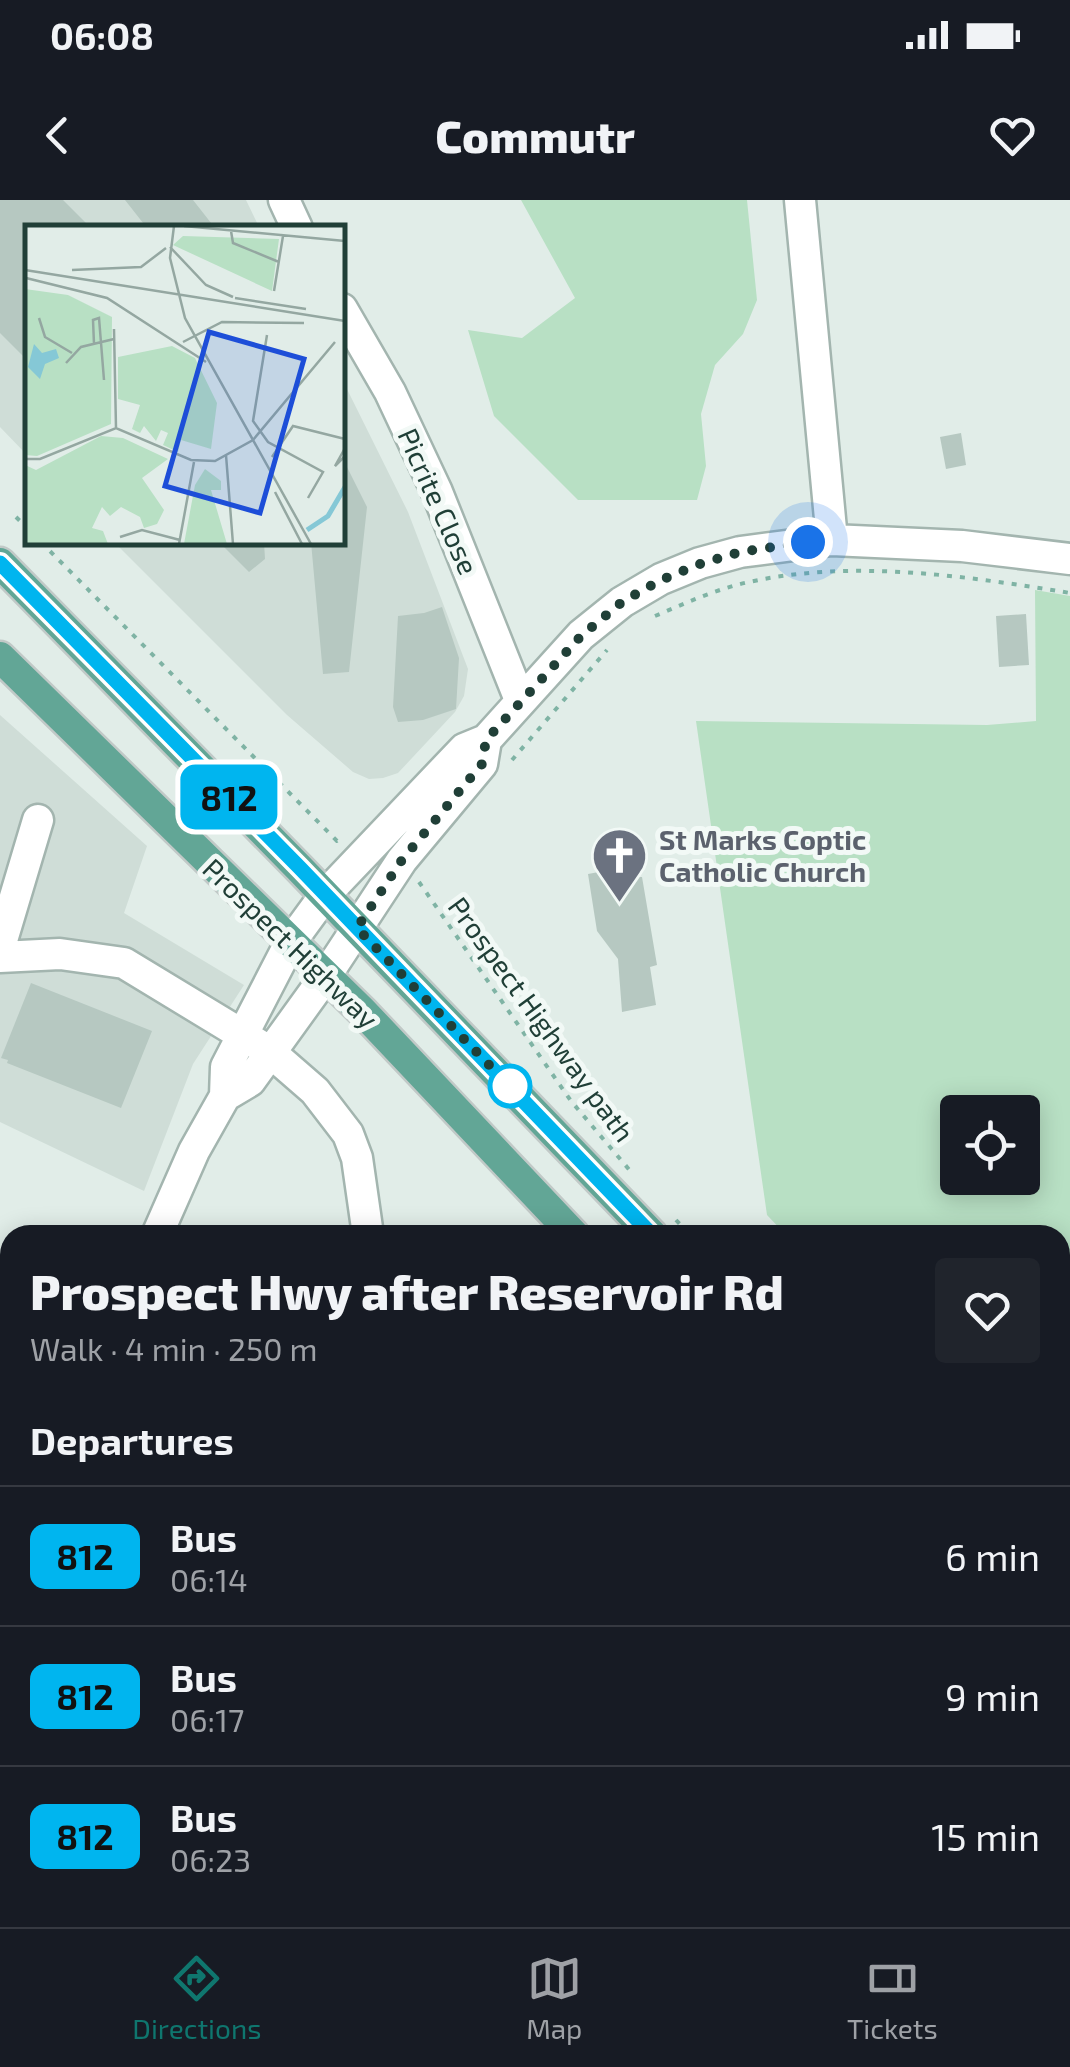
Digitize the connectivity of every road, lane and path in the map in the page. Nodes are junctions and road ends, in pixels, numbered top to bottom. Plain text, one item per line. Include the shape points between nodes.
1 (284, 200) edge
2 (800, 200) edge
3 (296, 225) edge
4 (345, 314) edge
5 (16, 517) dead end
6 (25, 526) edge
7 (832, 540) junction
8 (44, 545) edge
9 (1070, 558) edge
10 (0, 563) edge
11 (1070, 593) edge
12 (653, 617) dead end
13 (611, 646) dead end
14 (0, 657) edge
15 (520, 700) junction
16 (486, 740) junction
17 (511, 760) dead end
18 (38, 820) dead end
19 (345, 834) dead end
20 (416, 877) dead end
21 (325, 895) junction
22 (357, 928) junction
23 (290, 943) junction
24 (0, 947) edge
25 (0, 956) edge
26 (325, 977) junction
27 (243, 1034) junction
28 (269, 1051) junction
29 (224, 1096) junction
30 (642, 1183) dead end
31 (659, 1222) edge
32 (161, 1225) edge
33 (367, 1225) edge
34 (565, 1225) edge

1 - 3 street
2 - 7 street
4 - 15 street, Picrite Close via 437,492
5 - 6 path
7 - 9 street
7 - 15 street via 740,552 661,580 581,636
8 - 19 path via 337,841
10 - 21 main road, Prospect Highway
11 - 12 path via 862,570 753,581
13 - 17 path
14 - 23 main road, Prospect Highway
15 - 16 street
16 - 21 street via 464,750
16 - 22 street via 482,764 402,860
18 - 24 street
20 - 30 path, Prospect Highway path via 571,1102
21 - 22 main road, Prospect Highway
21 - 23 street
22 - 26 street
22 - 31 main road, Prospect Highway
23 - 26 main road, Prospect Highway
23 - 27 street
25 - 27 street via 60,954 124,963
26 - 28 street
26 - 34 main road, Prospect Highway
27 - 28 street
27 - 29 street via 226,1067
28 - 29 street via 250,1081
28 - 33 street via 315,1091 348,1134
29 - 32 street

